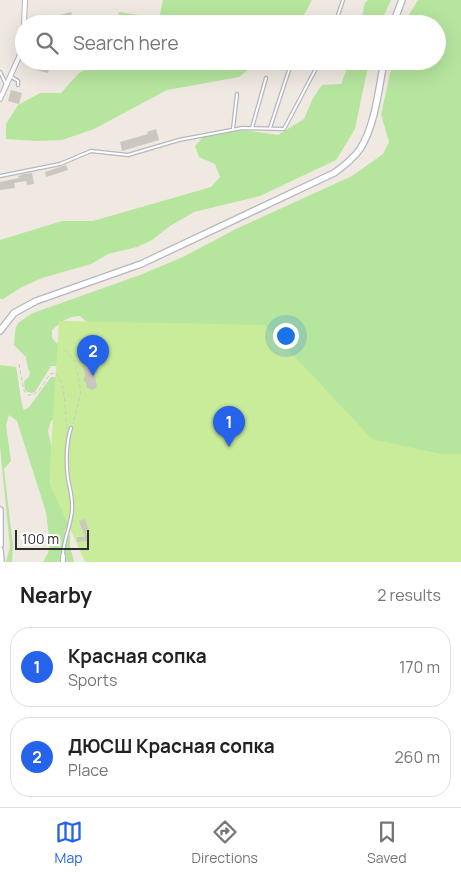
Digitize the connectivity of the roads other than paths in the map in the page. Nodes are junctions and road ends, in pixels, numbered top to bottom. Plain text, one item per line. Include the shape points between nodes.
1 (25, 0) edge
2 (343, 0) edge
3 (402, 0) edge
4 (24, 15) edge
5 (338, 15) edge
6 (396, 15) edge
7 (15, 64) edge
8 (289, 70) edge
9 (315, 70) edge
10 (382, 70) edge
11 (0, 72) edge
12 (10, 76) junction
13 (266, 78) dead end
14 (6, 84) junction
15 (18, 86) dead end
16 (237, 94) dead end
17 (0, 99) edge
18 (252, 128) junction
19 (269, 128) junction
20 (233, 129) junction
21 (0, 176) edge
22 (0, 331) edge
23 (71, 428) road end
24 (0, 514) edge
25 (0, 545) edge
26 (0, 550) edge
27 (63, 556) joint
28 (1, 562) edge
29 (63, 562) edge

1 - 4 street
2 - 5 lane
3 - 6 street
7 - 12 street
8 - 19 lane
9 - 19 lane via 284,129
10 - 22 street via 364,142 352,158 334,173 141,264 36,301 14,313
11 - 14 lane
12 - 14 street
12 - 15 lane via 18,81
13 - 18 lane
14 - 17 street
16 - 20 lane
18 - 19 lane
18 - 20 lane
20 - 21 lane via 128,155 91,151 60,164
23 - 27 lane via 68,474 72,508
24 - 25 street
26 - 28 street
27 - 29 street

